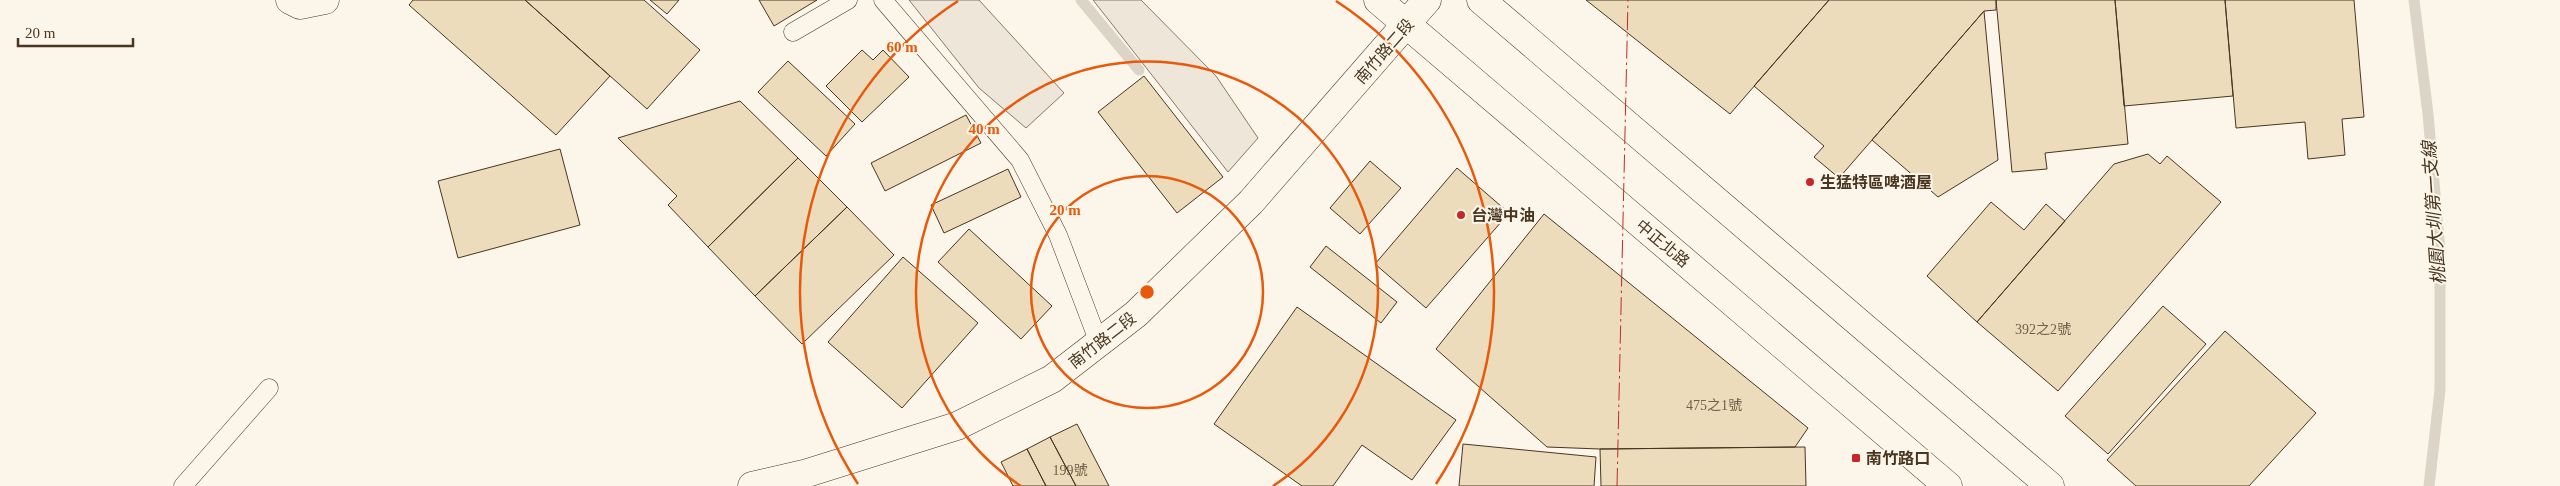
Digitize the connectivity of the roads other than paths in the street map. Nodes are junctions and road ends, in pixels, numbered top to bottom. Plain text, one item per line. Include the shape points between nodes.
1 (290, 0) edge
2 (326, 0) edge
3 (848, 0) edge
4 (883, 0) edge
5 (1378, 0) edge
6 (1427, 0) edge
7 (1481, 0) edge
8 (1407, 25) junction
9 (793, 32) dead end
10 (1099, 342) junction
11 (269, 388) dead end
12 (184, 486) edge
13 (752, 486) edge
14 (1948, 486) edge
15 (2050, 486) edge

1 - 2 street via 300,5
3 - 9 lane
4 - 10 lane via 1020,160 1058,235
5 - 8 street, 中正北路
6 - 8 street, 南竹路二段
7 - 15 street
8 - 10 street, 南竹路二段 via 1251,202 1136,314
8 - 14 street, 中正北路
10 - 13 street, 南竹路二段 via 1052,378 956,426 804,474
11 - 12 lane

